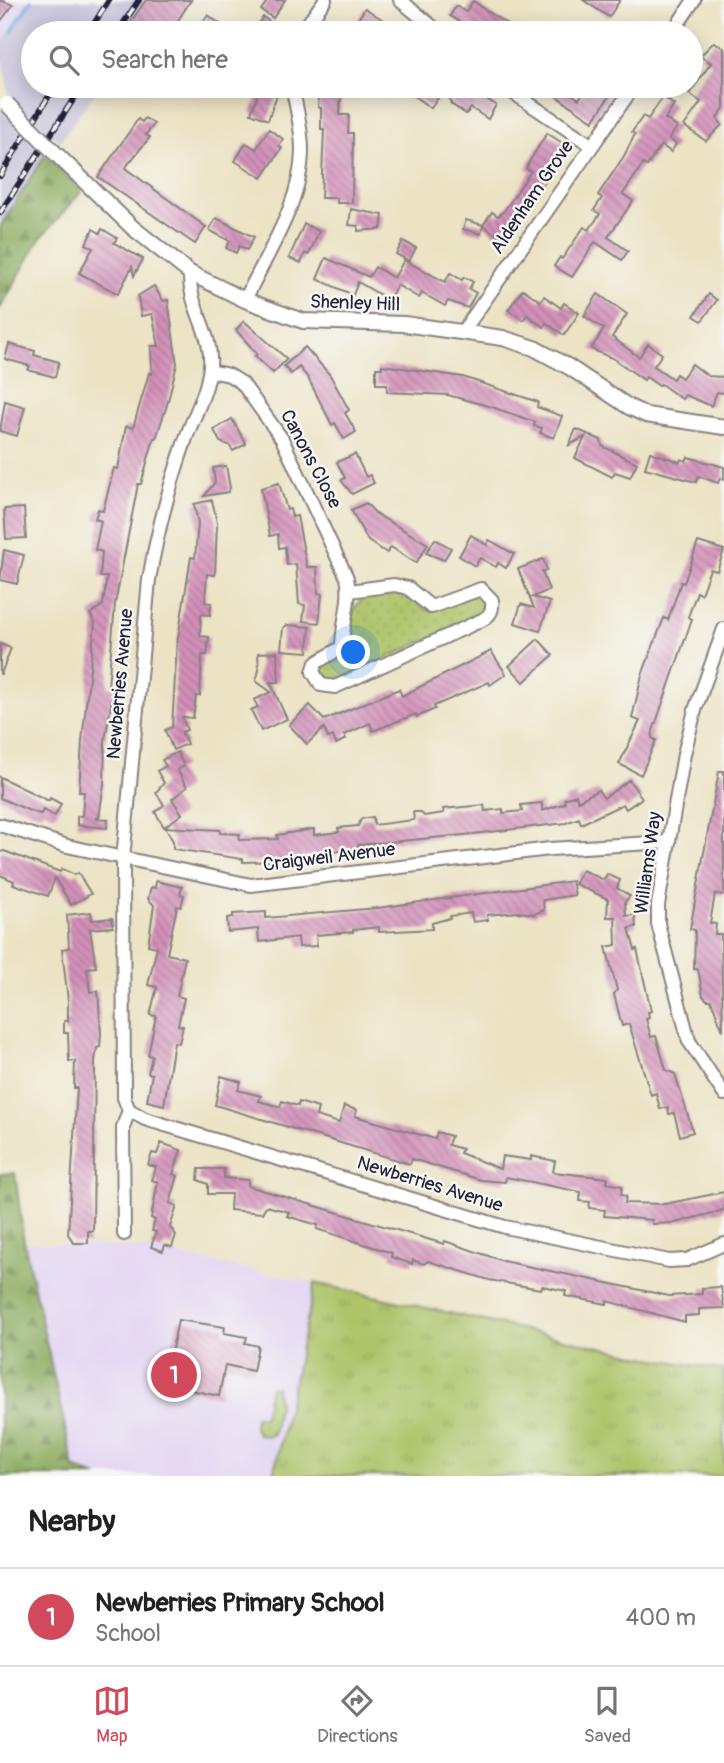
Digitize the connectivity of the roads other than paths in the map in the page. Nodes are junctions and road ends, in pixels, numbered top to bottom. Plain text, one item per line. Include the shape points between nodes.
1 (325, 0) edge
2 (400, 0) edge
3 (694, 0) edge
4 (310, 21) edge
5 (425, 21) edge
6 (680, 21) edge
7 (294, 98) edge
8 (521, 98) edge
9 (625, 98) edge
10 (4, 100) edge
11 (591, 145) junction
12 (190, 273) junction
13 (245, 300) junction
14 (464, 331) junction
15 (210, 371) junction
16 (724, 427) edge
17 (350, 591) junction
18 (724, 629) edge
19 (0, 825) edge
20 (669, 842) junction
21 (124, 859) junction
22 (724, 1094) edge
23 (129, 1110) junction
24 (124, 1234) dead end
25 (724, 1244) edge

1 - 4 street
2 - 5 street
3 - 6 street
7 - 13 street via 301,172 295,195
8 - 11 street
9 - 11 street, Aldenham Grove
10 - 12 street, Shenley Hill, bridge via 132,228
11 - 14 street, Aldenham Grove
12 - 13 street, Shenley Hill
12 - 15 street, Newberries Avenue via 191,297 211,350
13 - 14 street, Shenley Hill via 303,321
14 - 16 street, Shenley Hill via 534,348 646,415
15 - 17 street, Canons Close via 242,383 282,439
15 - 21 street, Newberries Avenue via 151,569
17 - 17 street via 394,585 408,588 431,607 481,589 492,600 492,607 482,620 327,688 315,680 313,672 322,658 342,647
18 - 20 street, Williams Way via 695,710
19 - 21 street, Craigweil Avenue
20 - 21 street, Craigweil Avenue via 550,849 251,886
20 - 22 street, Williams Way via 658,924 689,1041
21 - 23 street, Newberries Avenue via 124,1098
23 - 24 street, Newberries Avenue via 124,1126
23 - 25 street, Newberries Avenue via 145,1119 505,1227 669,1261 687,1260

